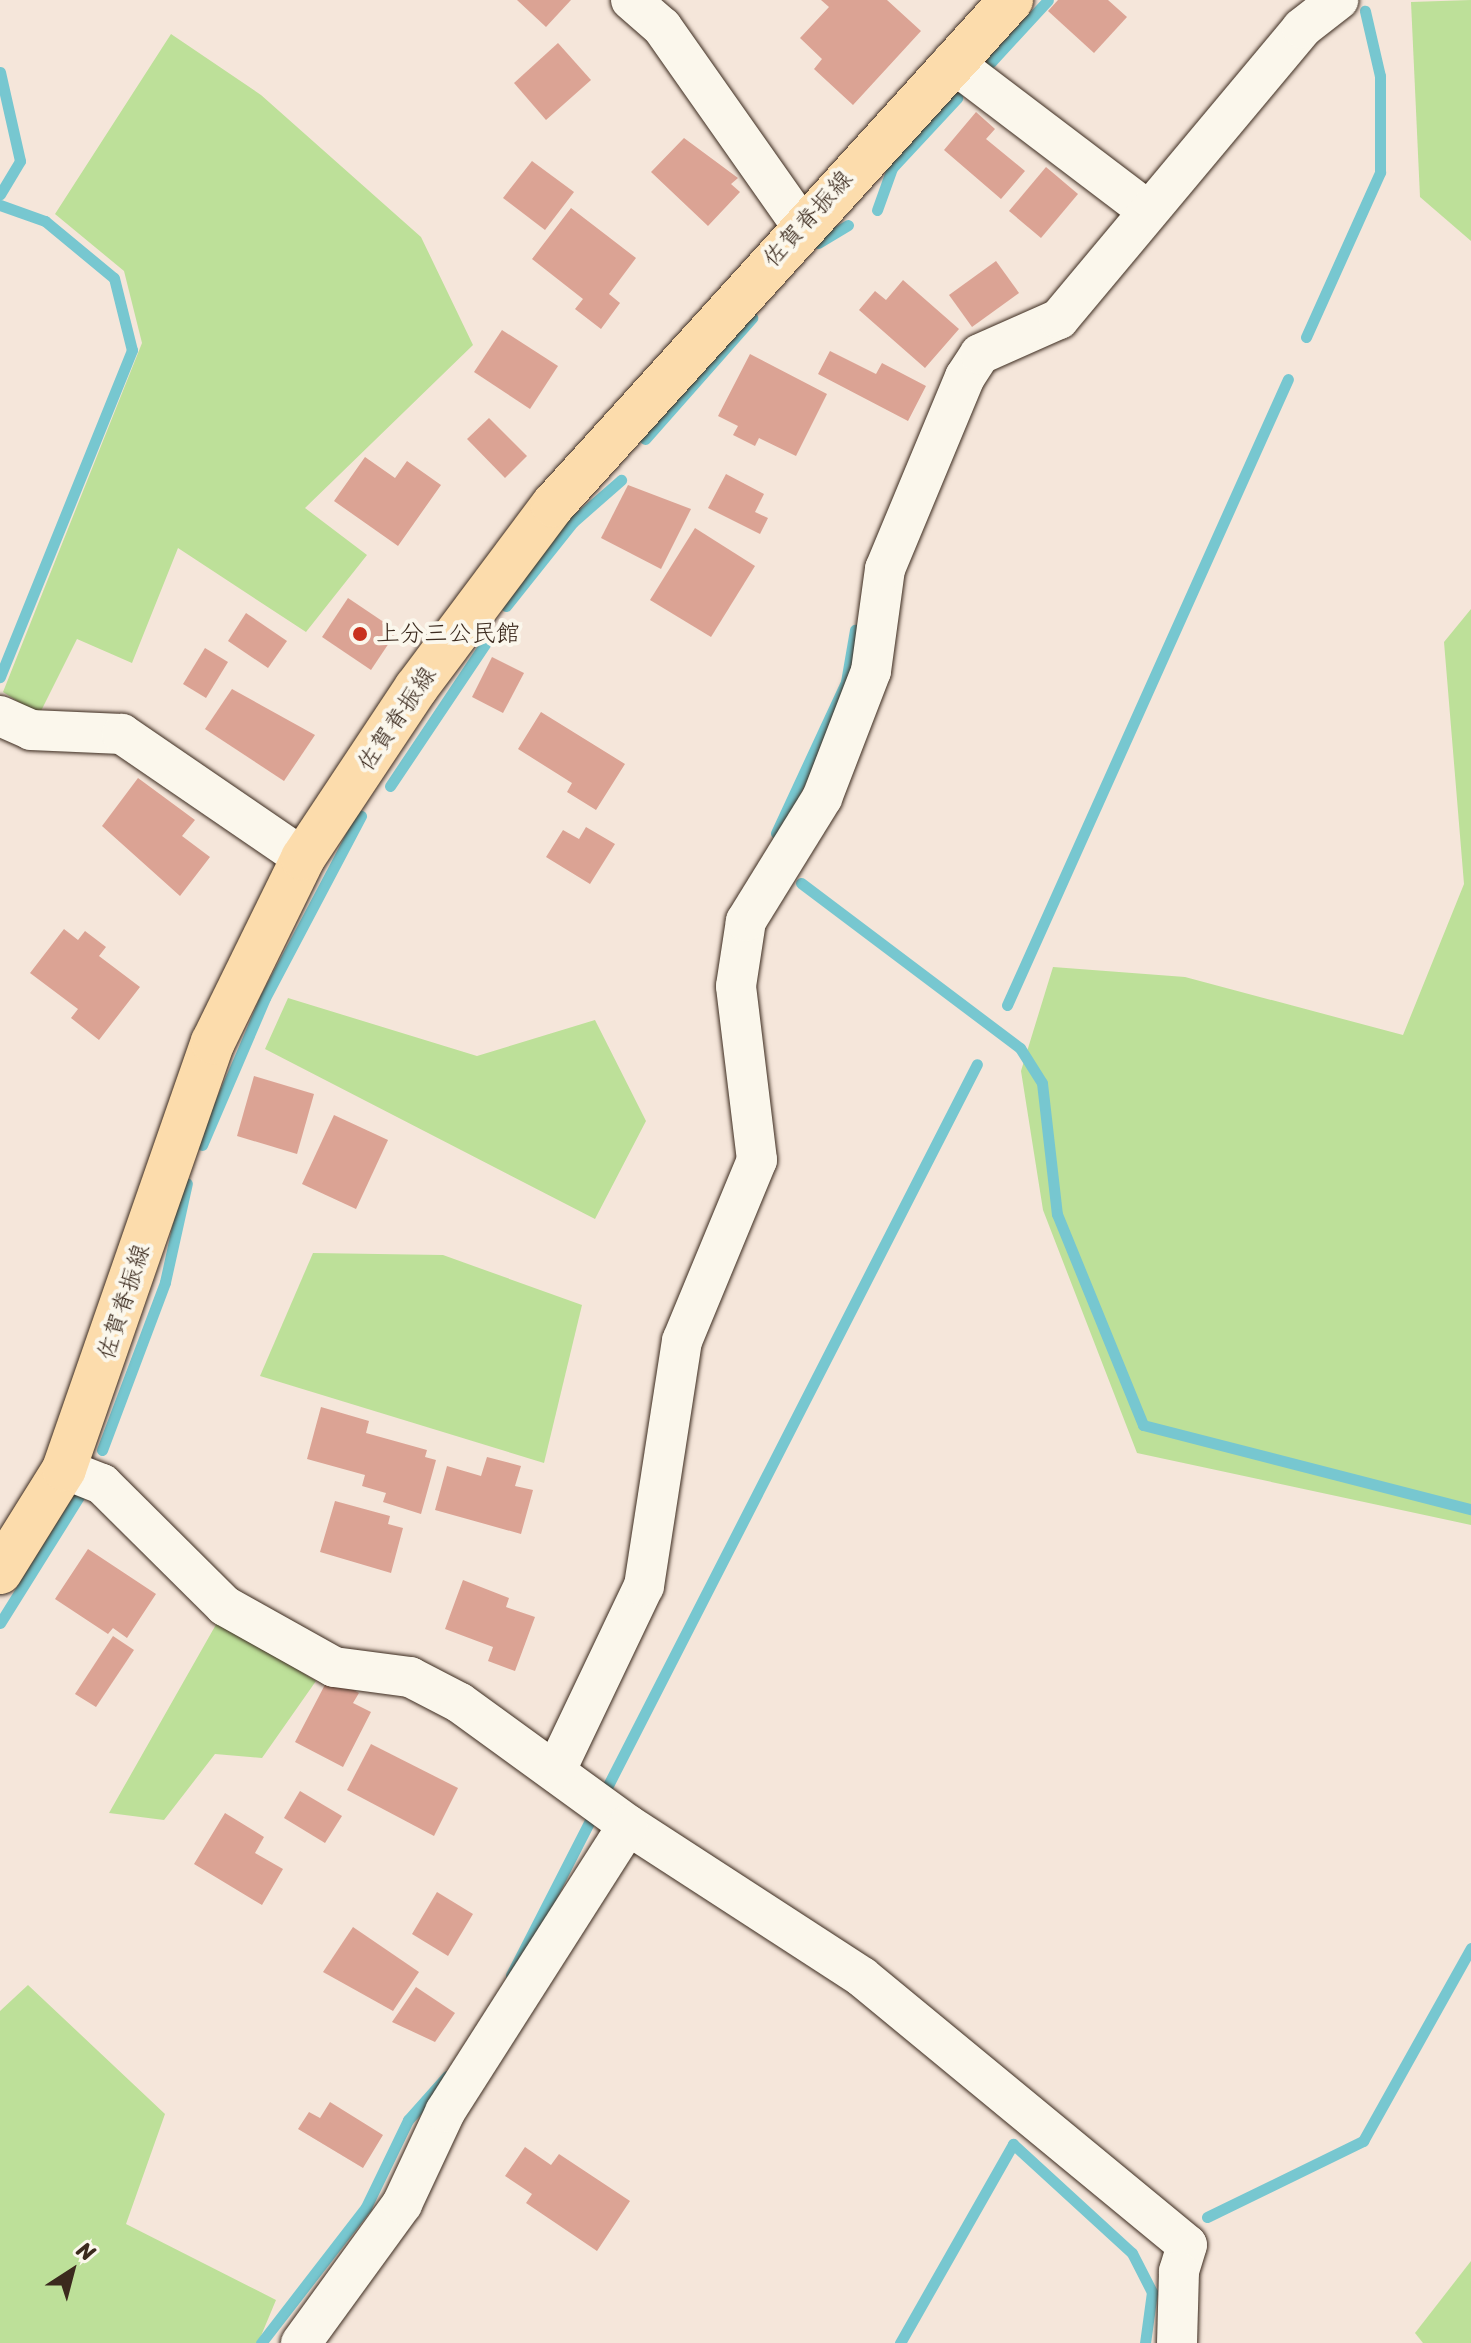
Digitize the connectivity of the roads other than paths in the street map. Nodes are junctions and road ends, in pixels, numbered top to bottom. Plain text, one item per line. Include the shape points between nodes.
1 (631, 0) edge
2 (1011, 0) edge
3 (1338, 0) edge
4 (952, 62) junction
5 (1147, 210) junction
6 (801, 225) junction
7 (0, 716) edge
8 (303, 858) junction
9 (64, 1469) junction
10 (0, 1572) edge
11 (569, 1778) junction
12 (622, 1821) junction
13 (301, 2343) edge
14 (1177, 2343) edge

1 - 6 street via 662,27
2 - 4 main road, 佐賀脊振線
3 - 5 street via 1302,28
4 - 5 street
4 - 6 main road, 佐賀脊振線
5 - 11 street via 1059,319 980,354 965,377 885,569 871,671 822,798 746,921 736,986 757,1160 682,1341 644,1586
6 - 8 main road, 佐賀脊振線 via 553,505 416,688
7 - 8 street via 31,730 122,734
8 - 9 main road, 佐賀脊振線 via 213,1042
9 - 10 main road, 佐賀脊振線
9 - 11 street via 102,1484 225,1606 334,1667 410,1677
11 - 12 street
12 - 13 street via 445,2112 402,2204
12 - 14 street via 862,1977 1187,2245 1179,2272

